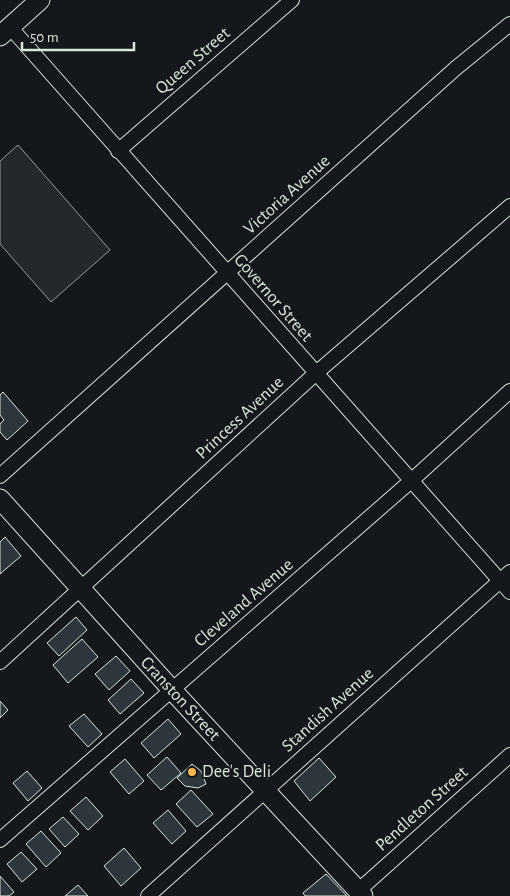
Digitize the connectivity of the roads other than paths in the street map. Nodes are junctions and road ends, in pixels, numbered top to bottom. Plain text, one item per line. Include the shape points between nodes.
1 (40, 0) edge
2 (292, 0) edge
3 (510, 24) edge
4 (5, 32) edge
5 (118, 151) junction
6 (510, 206) edge
7 (227, 274) junction
8 (315, 374) junction
9 (510, 391) edge
10 (0, 476) edge
11 (411, 481) junction
12 (0, 499) edge
13 (505, 576) edge
14 (82, 590) junction
15 (510, 592) edge
16 (0, 662) edge
17 (172, 690) junction
18 (510, 755) edge
19 (265, 790) junction
20 (0, 840) edge
21 (361, 894) edge
22 (148, 896) edge

1 - 4 main road
2 - 5 street, Queen Street
3 - 7 street, Victoria Avenue via 456,68
4 - 5 street, Governor Street
5 - 7 street, Governor Street
6 - 8 street, Princess Avenue
7 - 8 street, Governor Street
7 - 10 street, Victoria Avenue
8 - 11 street, Governor Street
8 - 14 street, Princess Avenue
9 - 11 street, Cleveland Avenue
11 - 13 street, Governor Street
11 - 17 street, Cleveland Avenue
12 - 14 main road, Cranston Street
13 - 15 street, Governor Street
13 - 19 street, Standish Avenue
14 - 16 street, Princess Avenue
14 - 17 main road, Cranston Street
17 - 19 main road, Cranston Street
17 - 20 street, Cleveland Avenue
18 - 21 street, Pendleton Street
19 - 21 main road, Cranston Street
19 - 22 street, Standish Avenue

